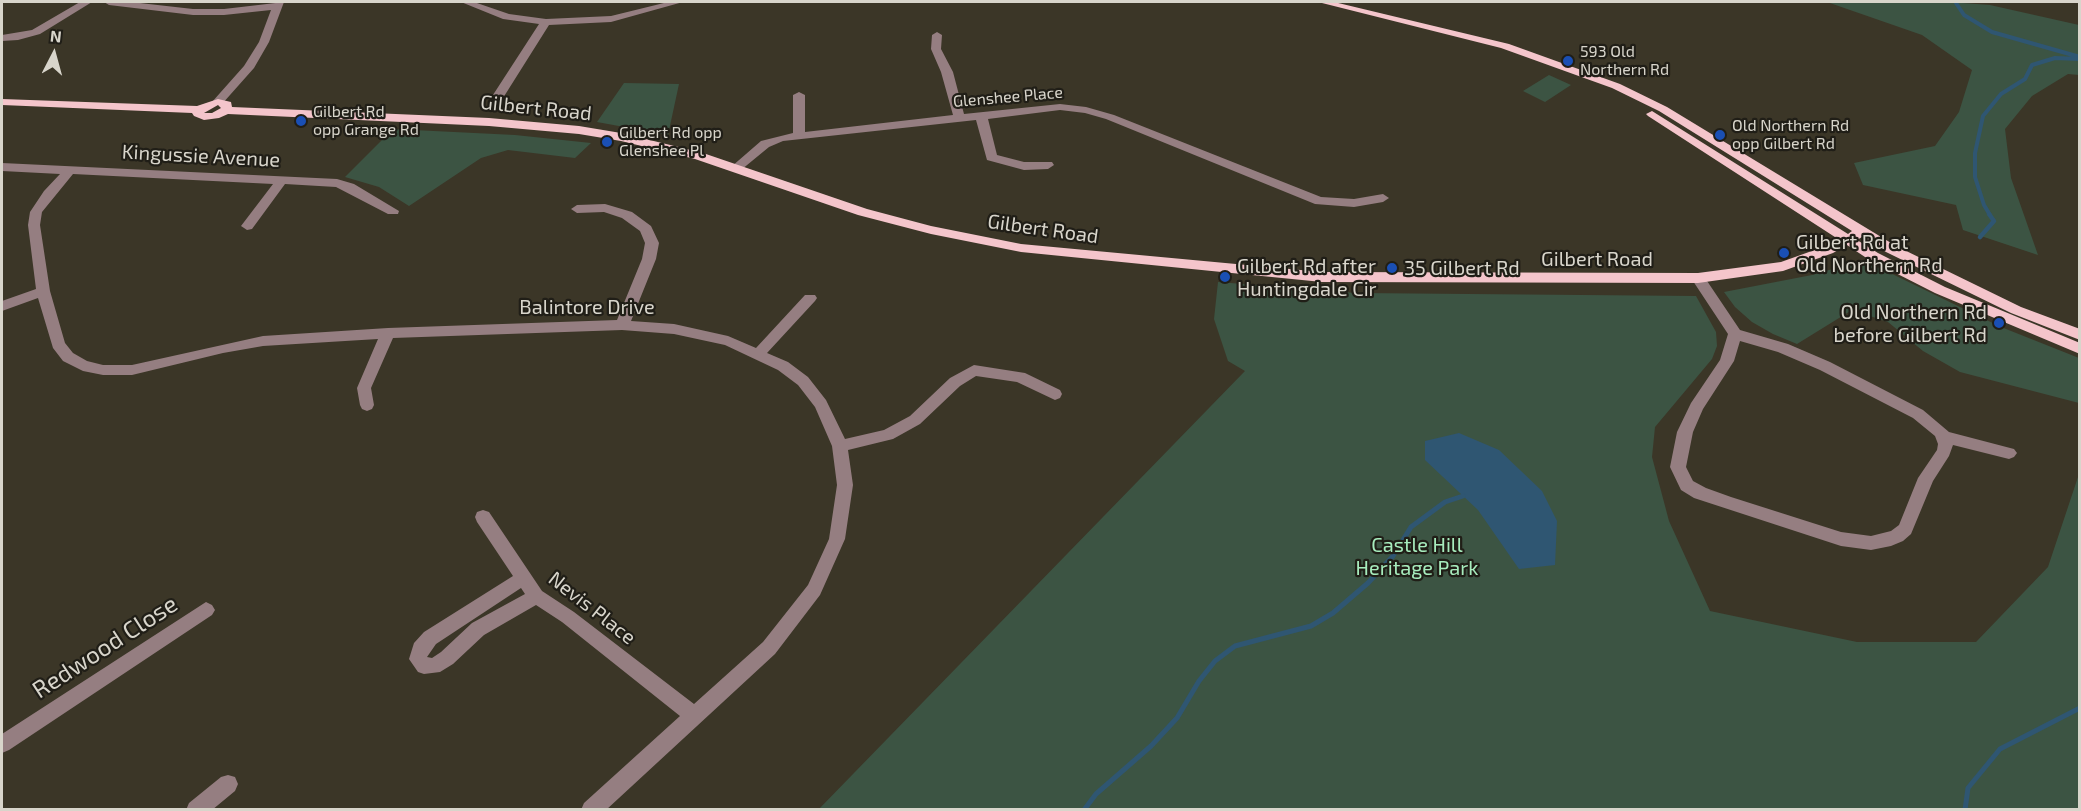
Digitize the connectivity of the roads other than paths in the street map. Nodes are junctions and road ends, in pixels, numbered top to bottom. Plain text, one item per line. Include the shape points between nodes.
1 (87, 2) edge
2 (109, 2) edge
3 (466, 2) edge
4 (678, 2) edge
5 (1323, 2) edge
6 (279, 4) edge
7 (546, 22) junction
8 (937, 35) dead end
9 (2, 38) edge
10 (1587, 75) junction
11 (799, 95) dead end
12 (497, 98) dead end
13 (2, 102) edge
14 (222, 106) junction
15 (981, 114) junction
16 (959, 117) junction
17 (799, 135) junction
18 (1048, 165) dead end
19 (2, 167) edge
20 (737, 167) junction
21 (70, 170) junction
22 (283, 179) junction
23 (1383, 198) dead end
24 (577, 209) dead end
25 (393, 211) dead end
26 (247, 226) dead end
27 (1861, 232) junction
28 (1847, 240) junction
29 (1698, 278) junction
30 (43, 291) junction
31 (810, 298) dead end
32 (2, 306) edge
33 (622, 325) junction
34 (388, 333) junction
35 (1735, 334) junction
36 (2079, 335) edge
37 (2079, 349) edge
38 (758, 354) junction
39 (1055, 394) dead end
40 (367, 405) dead end
41 (1944, 437) junction
42 (840, 446) junction
43 (2009, 453) dead end
44 (483, 517) dead end
45 (523, 578) junction
46 (536, 596) junction
47 (206, 609) dead end
48 (694, 716) junction
49 (2, 744) edge
50 (228, 784) dead end
51 (196, 810) edge
52 (591, 810) edge

1 - 9 street via 36,32
2 - 6 street via 193,12
3 - 7 street via 507,17
4 - 7 street via 611,19
5 - 10 main road via 1466,35
6 - 14 street via 264,42
7 - 12 street
8 - 16 street via 936,49 947,72
10 - 27 main road via 1663,109
10 - 28 main road
11 - 17 street
13 - 14 main road, Gilbert Road via 199,110 198,114 204,117 215,116
14 - 20 main road, Gilbert Road via 555,127 621,137
15 - 16 street, Glenshee Place
15 - 18 street via 988,152 996,160 1024,166
15 - 23 street, Glenshee Place via 1048,107 1086,110 1319,201 1354,203
16 - 17 street, Glenshee Place
17 - 20 street, Glenshee Place via 765,144
19 - 21 street, Kingussie Avenue
20 - 29 main road, Gilbert Road via 863,212 1021,248 1322,277
21 - 22 street, Kingussie Avenue
21 - 30 street, Balintore Drive via 48,194 33,225
22 - 25 street, Kingussie Avenue via 350,187
22 - 26 street
24 - 33 street via 604,208 627,215 646,229 652,243
27 - 28 main road, Gilbert Road
27 - 36 main road via 1950,279
28 - 29 main road, Gilbert Road via 1783,266
28 - 37 main road via 1940,290
29 - 35 street
30 - 32 street
30 - 34 street, Balintore Drive via 58,344 68,357 84,366 104,370 150,367 263,341
31 - 38 street
33 - 34 street, Balintore Drive
33 - 38 street, Balintore Drive via 703,334
34 - 40 street via 363,388
35 - 41 street via 1789,350 1855,381 1918,414
35 - 41 street via 1727,361 1696,407 1685,432 1678,467 1693,489 1833,537 1855,542 1885,541 1905,529 1926,478 1944,452
38 - 42 street, Balintore Drive via 803,381 821,404
39 - 42 street via 1020,377 974,370 915,420 888,435
41 - 43 street
42 - 48 street, Balintore Drive via 845,485 837,539 814,590 769,648
44 - 45 street, Nevis Place
45 - 46 street, Nevis Place
45 - 46 street via 430,638 420,649 418,659 424,666 434,666 478,629
46 - 48 street, Nevis Place
47 - 49 street, Redwood Close
48 - 52 street, Balintore Drive
50 - 51 street

